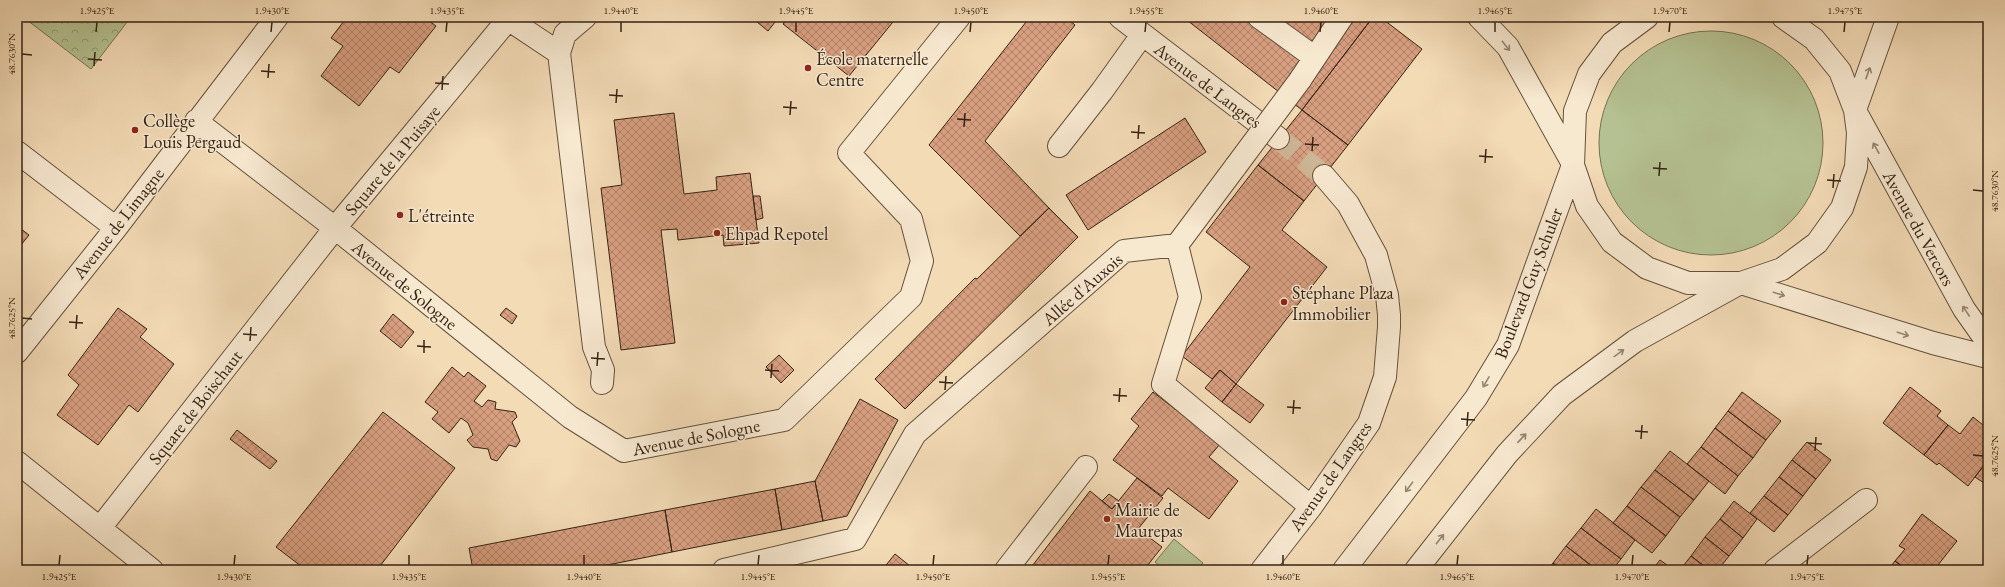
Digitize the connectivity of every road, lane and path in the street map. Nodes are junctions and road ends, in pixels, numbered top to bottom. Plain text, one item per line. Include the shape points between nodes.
1 (278, 17) edge
2 (585, 17) edge
3 (959, 17) edge
4 (1120, 17) edge
5 (1260, 17) edge
6 (1342, 17) edge
7 (1479, 17) edge
8 (1647, 17) edge
9 (1783, 17) edge
10 (1888, 17) edge
11 (509, 18) edge
12 (1142, 35) junction
13 (559, 53) junction
14 (1314, 57) junction
15 (1855, 110) junction
16 (196, 121) junction
17 (1278, 138) tunnel mouth
18 (1059, 146) dead end
19 (17, 152) edge
20 (1574, 165) junction
21 (1324, 176) tunnel mouth
22 (116, 228) junction
23 (335, 228) junction
24 (1177, 245) junction
25 (1741, 283) junction
26 (1988, 343) edge
27 (17, 352) edge
28 (1988, 357) edge
29 (602, 383) dead end
30 (17, 462) edge
31 (1086, 467) dead end
32 (1866, 500) dead end
33 (1312, 507) junction
34 (100, 528) junction
35 (152, 570) edge
36 (724, 570) edge
37 (1006, 570) edge
38 (1262, 570) edge
39 (1344, 570) edge
40 (1416, 570) edge
41 (1775, 570) edge

1 - 16 street, Avenue de Limagne
2 - 13 street via 565,34
3 - 23 street, Avenue de Sologne via 849,152 911,219 922,261 911,297 784,420 624,451 570,417
4 - 12 street, Avenue de Langres
5 - 14 street
6 - 14 street
7 -> 20 street via 1508,47
8 - 20 street via 1612,42 1589,74 1575,111
9 - 15 street via 1814,39 1840,71
15 -> 10 street
11 - 13 street
11 - 23 street, Square de la Puisaye
12 - 17 street, Avenue de Langres
12 - 18 street
13 - 29 street via 594,347 603,370
14 - 24 street, bridge via 1300,80
15 - 25 street via 1858,133 1856,167 1842,208 1817,243 1782,269
26 -> 15 street, Avenue du Vercors via 1964,309
16 - 22 street, Avenue de Limagne
16 - 23 street, Avenue de Sologne
19 - 22 street
20 - 25 street via 1587,206 1612,242 1647,268 1688,283
20 -> 39 street, Boulevard Guy Schuler via 1508,345 1476,398
21 - 33 street, Avenue de Langres via 1348,204 1376,256 1387,295 1389,327 1385,377 1370,423
22 - 27 street, Avenue de Limagne
23 - 34 street, Square de Boischaut
24 - 33 street via 1190,298 1163,384
24 - 36 street, Allée d'Auxois via 1124,251 915,434 855,540
25 -> 28 street via 1933,343
40 -> 25 street via 1507,454 1562,395 1635,341
30 - 34 street
31 - 37 street
32 - 41 street
33 - 38 street, Avenue de Langres
34 - 35 street

